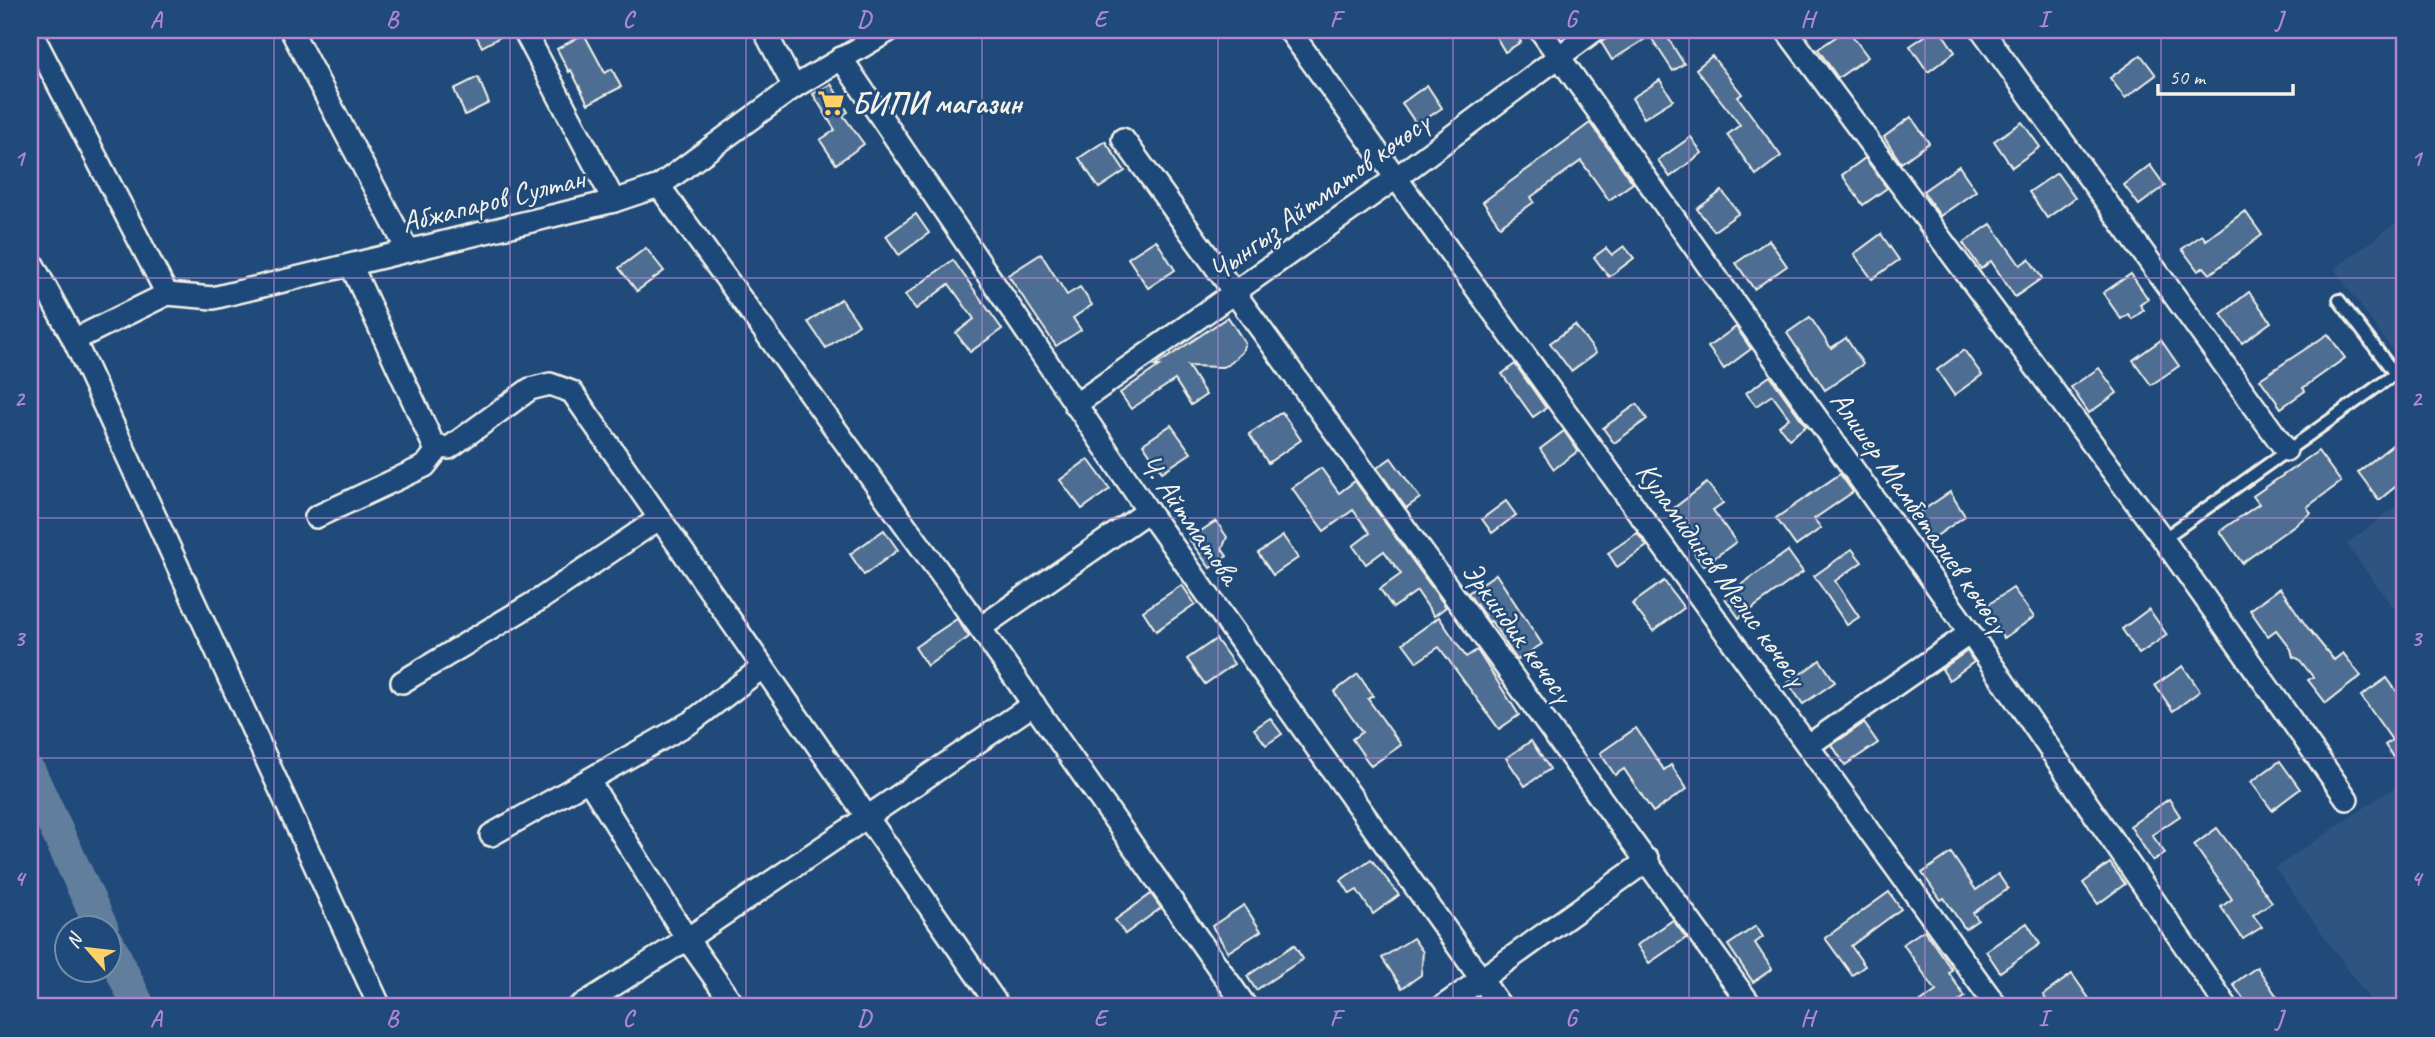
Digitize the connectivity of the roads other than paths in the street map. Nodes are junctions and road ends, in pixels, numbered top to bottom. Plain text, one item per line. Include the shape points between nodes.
1 (30, 30) edge
2 (291, 30) edge
3 (524, 30) edge
4 (764, 30) edge
5 (890, 30) edge
6 (1289, 30) edge
7 (1541, 30) edge
8 (1595, 30) edge
9 (1786, 30) edge
10 (1982, 30) edge
11 (1559, 56) junction
12 (841, 58) junction
13 (794, 87) junction
14 (1123, 139) dead end
15 (1396, 178) junction
16 (659, 187) junction
17 (614, 201) junction
18 (408, 251) junction
19 (30, 259) edge
20 (351, 265) junction
21 (167, 294) junction
22 (1234, 294) junction
23 (2339, 300) dead end
24 (74, 340) junction
25 (1075, 405) junction
26 (440, 447) junction
27 (2286, 450) junction
28 (1148, 511) junction
29 (316, 517) dead end
30 (660, 518) junction
31 (2163, 539) junction
32 (980, 628) junction
33 (1970, 633) junction
34 (763, 667) junction
35 (402, 682) dead end
36 (1034, 705) junction
37 (1809, 745) junction
38 (589, 781) junction
39 (2347, 799) dead end
40 (867, 817) junction
41 (491, 835) dead end
42 (1648, 860) junction
43 (687, 939) junction
44 (1481, 980) junction
45 (380, 1007) edge
46 (579, 1007) edge
47 (735, 1007) edge
48 (999, 1007) edge
49 (1246, 1007) edge
50 (1442, 1007) edge
51 (1501, 1007) edge
52 (1752, 1007) edge
53 (1997, 1007) edge
54 (2227, 1007) edge

1 - 21 street
2 - 18 street
3 - 17 street
4 - 13 street
5 - 12 street, Абжапаров Султан
6 - 15 street, Куламидинов Мелис көчөсү
7 - 11 street, Алишер Мамбеталиев көчөсү
8 - 11 street, Чынгыз Айтматов көчөсү
9 - 31 street
10 - 27 street
11 - 15 street, Чынгыз Айтматов көчөсү
11 - 33 street, Алишер Мамбеталиев көчөсү
12 - 13 street, Абжапаров Султан
12 - 25 street, Ч. Айтматова
13 - 16 street, Абжапаров Султан
14 - 22 street, Эркиндик көчөсү
15 - 22 street, Чынгыз Айтматов көчөсү
15 - 37 street, Куламидинов Мелис көчөсү
16 - 17 street, Абжапаров Султан
16 - 32 street
17 - 18 street, Абжапаров Султан
18 - 20 street, Абжапаров Султан
19 - 24 street
20 - 21 street, Абжапаров Султан via 213,298
20 - 26 street via 434,446
21 - 24 street
22 - 25 street, Чынгыз Айтматов көчөсү
22 - 42 street, Эркиндик көчөсү
23 - 27 lane via 2395,374
24 - 45 street
25 - 28 street, Ч. Айтматова
26 - 29 street via 425,466
26 - 30 street via 449,448 530,389 550,384 572,392
27 - 31 lane
28 - 32 street
28 - 44 street, Ч. Айтматова
30 - 34 street
30 - 35 street via 542,598
31 - 39 street
32 - 36 street
33 - 37 street
33 - 54 street, Алишер Мамбеталиев көчөсү
34 - 38 street via 691,722
34 - 40 street
36 - 40 street
36 - 49 street
37 - 53 street, Куламидинов Мелис көчөсү
38 - 41 street
38 - 43 street
40 - 43 street
40 - 48 street
42 - 44 street
42 - 52 street, Эркиндик көчөсү
43 - 46 street
43 - 47 street
44 - 50 street
44 - 51 street, Ч. Айтматова

